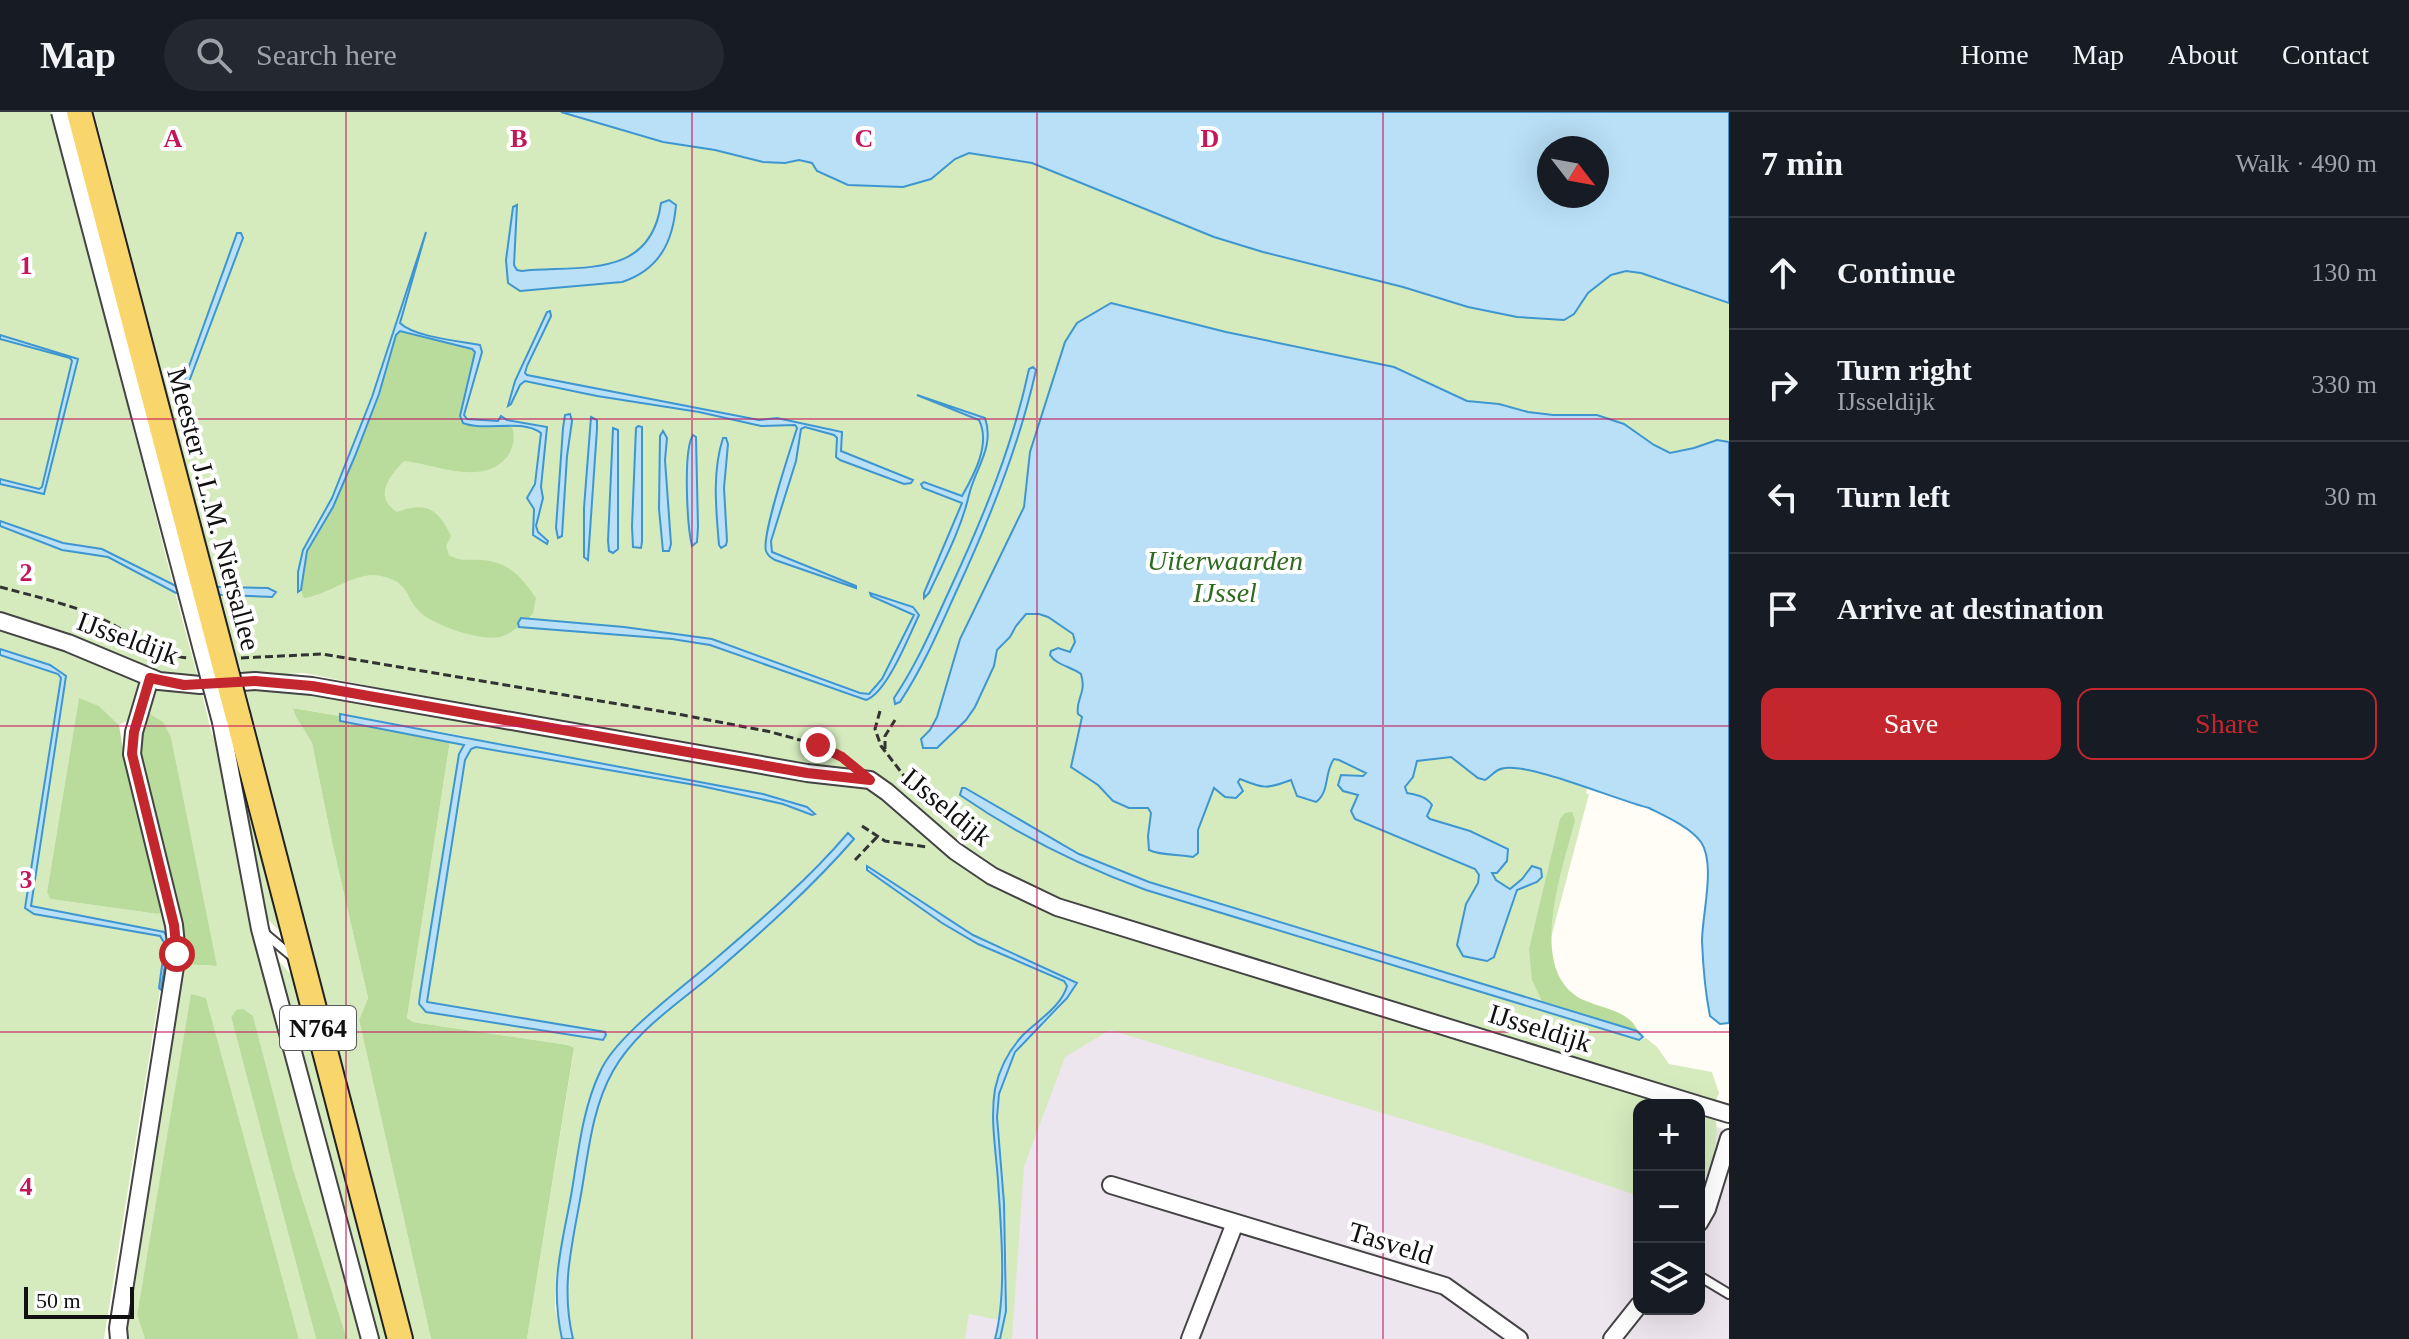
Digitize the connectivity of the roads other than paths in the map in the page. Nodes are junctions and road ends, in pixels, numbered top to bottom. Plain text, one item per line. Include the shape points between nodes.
1 (60, 112) edge
2 (79, 112) edge
3 (0, 621) edge
4 (150, 678) junction
5 (229, 719) junction
6 (260, 929) junction
7 (302, 965) junction
8 (1680, 1099) edge
9 (1705, 1107) edge
10 (1729, 1114) edge
11 (1729, 1138) edge
12 (1111, 1185) dead end
13 (1705, 1212) edge
14 (1235, 1223) junction
15 (1705, 1280) edge
16 (1729, 1294) edge
17 (1633, 1313) edge
18 (119, 1339) edge
19 (370, 1339) edge
20 (400, 1339) edge
21 (1190, 1339) edge
22 (1519, 1339) edge
23 (1612, 1339) edge

1 - 5 street, Meester J.L.M. Niersallee, bridge
2 - 5 main road, Meester J.L.M. Niersallee / N764, bridge
3 - 4 street, IJsseldijk
4 - 8 street, IJsseldijk via 184,685 255,681 312,686 791,771 870,780 955,851 992,876 1057,907
4 - 18 street via 132,754 177,954
5 - 6 street, Meester J.L.M. Niersallee
5 - 7 main road, Meester J.L.M. Niersallee / N764
6 - 7 lane
6 - 19 street, Meester J.L.M. Niersallee
7 - 20 main road, Meester J.L.M. Niersallee / N764
9 - 10 street, IJsseldijk
11 - 13 street
12 - 14 street, Tasveld
14 - 21 street
14 - 22 street, Tasveld via 1445,1286
15 - 16 lane
17 - 23 street

